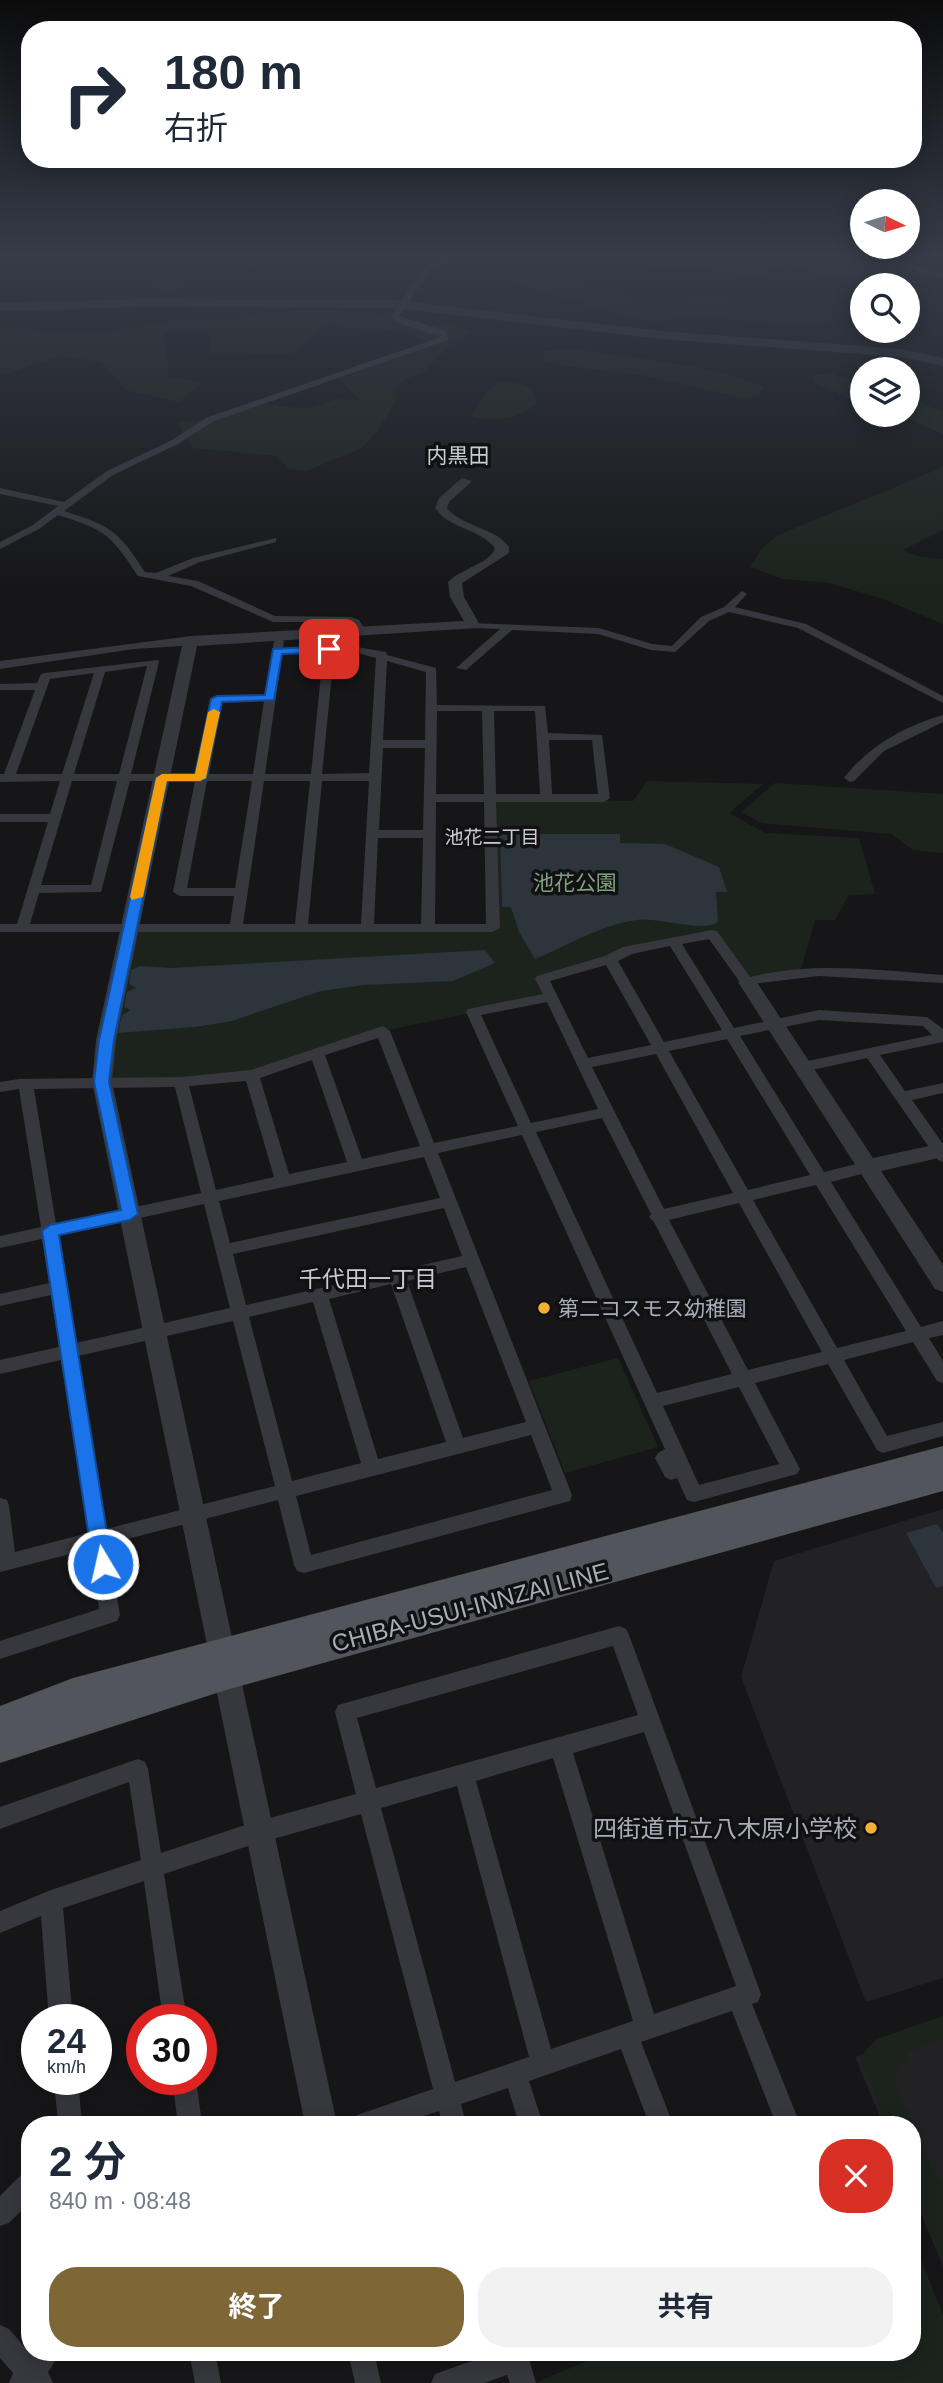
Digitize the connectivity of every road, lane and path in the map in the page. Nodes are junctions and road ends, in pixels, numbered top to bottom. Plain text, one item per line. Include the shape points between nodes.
1 (362, 368) edge
2 (466, 481) dead end
3 (0, 491) edge
4 (66, 505) junction
5 (57, 512) junction
6 (273, 540) dead end
7 (0, 547) edge
8 (156, 577) junction
9 (742, 594) dead end
10 (728, 609) junction
11 (473, 625) junction
12 (510, 626) junction
13 (361, 631) junction
14 (280, 635) junction
15 (191, 640) junction
16 (329, 649) junction
17 (277, 651) junction
18 (382, 654) junction
19 (0, 665) edge
20 (461, 668) dead end
21 (100, 670) junction
22 (41, 686) junction
23 (0, 687) edge
24 (270, 698) junction
25 (943, 700) edge
26 (431, 708) junction
27 (488, 708) junction
28 (943, 718) edge
29 (542, 736) junction
30 (377, 744) junction
31 (431, 744) junction
32 (375, 777) junction
33 (5, 778) edge
34 (67, 778) junction
35 (125, 778) junction
36 (162, 778) junction
37 (200, 778) junction
38 (259, 778) junction
39 (316, 778) junction
40 (850, 778) dead end
41 (430, 798) junction
42 (488, 798) junction
43 (546, 798) junction
44 (0, 818) edge
45 (55, 818) junction
46 (372, 834) junction
47 (430, 834) junction
48 (34, 889) junction
49 (242, 892) junction
50 (0, 928) edge
51 (22, 928) junction
52 (236, 928) junction
53 (301, 928) junction
54 (367, 928) junction
55 (428, 928) junction
56 (129, 933) junction
57 (674, 942) junction
58 (610, 959) junction
59 (943, 979) edge
60 (747, 982) junction
61 (551, 997) junction
62 (774, 1024) junction
63 (730, 1033) junction
64 (943, 1037) edge
65 (660, 1048) junction
66 (317, 1052) junction
67 (871, 1053) junction
68 (583, 1064) junction
69 (803, 1067) junction
70 (252, 1075) junction
71 (102, 1082) junction
72 (181, 1082) junction
73 (26, 1084) junction
74 (0, 1087) edge
75 (943, 1088) edge
76 (902, 1097) junction
77 (606, 1112) junction
78 (525, 1129) junction
79 (427, 1150) junction
80 (942, 1152) edge
81 (356, 1165) junction
82 (868, 1167) junction
83 (820, 1178) junction
84 (283, 1181) junction
85 (210, 1196) junction
86 (743, 1196) junction
87 (447, 1202) junction
88 (130, 1214) junction
89 (657, 1217) junction
90 (50, 1231) junction
91 (0, 1241) edge
92 (224, 1250) junction
93 (471, 1260) junction
94 (397, 1277) junction
95 (943, 1283) edge
96 (58, 1287) junction
97 (319, 1294) junction
98 (0, 1300) edge
99 (240, 1312) junction
100 (943, 1328) edge
101 (154, 1332) junction
102 (917, 1335) junction
103 (69, 1351) junction
104 (833, 1356) junction
105 (0, 1367) edge
106 (943, 1376) edge
107 (744, 1379) junction
108 (650, 1402) junction
109 (537, 1426) junction
110 (943, 1429) edge
111 (457, 1447) junction
112 (943, 1459) edge
113 (372, 1469) junction
114 (943, 1478) edge
115 (285, 1492) junction
116 (0, 1506) edge
117 (193, 1515) junction
118 (99, 1539) junction
119 (3, 1563) edge
120 (0, 1650) edge
121 (224, 1664) junction
122 (0, 1721) edge
123 (650, 1721) junction
124 (0, 1746) edge
125 (560, 1746) junction
126 (464, 1775) junction
127 (366, 1801) junction
128 (0, 1818) edge
129 (260, 1832) junction
130 (153, 1865) junction
131 (51, 1901) junction
132 (0, 1922) edge
133 (738, 1997) junction
134 (60, 2004) edge
135 (173, 2004) edge
136 (637, 2032) junction
137 (543, 2064) junction
138 (515, 2074) junction
139 (67, 2095) edge
140 (186, 2095) edge
141 (447, 2097) junction
142 (69, 2116) edge
143 (189, 2116) edge
144 (319, 2116) edge
145 (390, 2116) edge
146 (452, 2116) edge
147 (528, 2116) edge
148 (659, 2116) edge
149 (785, 2116) edge
150 (21, 2193) edge
151 (0, 2214) edge
152 (0, 2338) edge
153 (204, 2361) edge
154 (363, 2361) edge
155 (518, 2365) edge
156 (35, 2372) edge
157 (208, 2383) edge
158 (368, 2383) edge
159 (444, 2383) edge

1 - 4 street via 211,419 110,473
2 - 11 street via 441,508 453,520 490,536 502,547 496,560 455,582 457,597
3 - 4 street
4 - 5 street
5 - 7 street
5 - 8 street via 96,524 121,542 139,573
6 - 8 street via 197,559
8 - 13 street via 217,591 273,619 347,619
9 - 10 street
10 - 12 street via 705,619 675,649 651,647 599,631
10 - 25 street via 802,626
11 - 12 street
11 - 13 street
12 - 20 street
13 - 14 street
14 - 15 street
14 - 17 street
15 - 19 street
15 - 36 street
16 - 17 street
16 - 18 street
16 - 39 street
17 - 24 street
18 - 26 street via 432,670
18 - 30 street
21 - 22 street via 45,676
21 - 34 street
21 - 35 street via 154,662
22 - 23 street
22 - 33 street
24 - 37 street via 217,699
24 - 38 street
26 - 27 street
26 - 31 street
27 - 29 street via 541,708
27 - 42 street
28 - 40 street via 876,749 862,759
29 - 43 street
29 - 43 street via 598,737 604,798
30 - 31 street
30 - 32 street
31 - 41 street
32 - 39 street
32 - 46 street
33 - 34 street
34 - 35 street
34 - 45 street
35 - 36 street
35 - 48 street via 96,889
36 - 37 street
36 - 56 street
37 - 38 street
37 - 49 street via 180,892
38 - 39 street
38 - 49 street
39 - 53 street
41 - 42 street
41 - 47 street
42 - 43 street
42 - 55 street via 493,929
44 - 45 street
45 - 48 street
46 - 47 street
46 - 54 street
47 - 55 street
48 - 51 street
49 - 52 street
50 - 51 street
51 - 56 street
52 - 53 street
52 - 56 street
53 - 54 street
54 - 55 street
56 - 71 street via 106,1040
57 - 58 street via 628,950
57 - 60 street via 712,934
57 - 63 street
58 - 61 street via 542,979
58 - 65 street
59 - 60 street via 800,973 772,974
60 - 62 street
61 - 68 street
61 - 78 street via 473,1013
62 - 63 street
62 - 64 street via 819,1015 927,1022
62 - 69 street
63 - 65 street
63 - 83 street
64 - 67 street
65 - 68 street
65 - 86 street
66 - 70 street
66 - 79 street via 383,1031
66 - 81 street
67 - 69 street
67 - 76 street
68 - 77 street
69 - 82 street
70 - 72 street
70 - 84 street
71 - 72 street
71 - 73 street
71 - 88 street
72 - 85 street
73 - 74 street
73 - 90 street
75 - 76 street
76 - 80 street
77 - 78 street
77 - 89 street
78 - 79 street
78 - 108 street
79 - 81 street
79 - 87 street
80 - 82 street
81 - 84 street
82 - 83 street
82 - 95 street
83 - 86 street
83 - 102 street
84 - 85 street
85 - 88 street
85 - 92 street
86 - 89 street
86 - 104 street
87 - 92 street
87 - 93 street
88 - 90 street
88 - 101 street
89 - 107 street
90 - 91 street
90 - 96 street
92 - 99 street
93 - 94 street
93 - 109 street
94 - 97 street
94 - 111 street
96 - 98 street
96 - 103 street
97 - 99 street
97 - 113 street
99 - 101 street
99 - 115 street
100 - 102 street
101 - 103 street
101 - 117 street
102 - 104 street
102 - 106 street
103 - 105 street
103 - 118 street
104 - 107 street
104 - 110 street via 883,1445
107 - 108 street
107 - 108 street via 791,1469 694,1494 673,1462
109 - 111 street
109 - 115 street via 563,1495 304,1565
111 - 113 street
112 - 121 main road, CHIBA-USUI-INNZAI LINE
113 - 115 street
114 - 121 main road, CHIBA-USUI-INNZAI LINE
115 - 117 street
116 - 119 street
117 - 118 street
117 - 121 street
118 - 119 street
118 - 120 street via 110,1615
121 - 122 main road, CHIBA-USUI-INNZAI LINE via 73,1694
121 - 124 main road, CHIBA-USUI-INNZAI LINE
121 - 129 street
123 - 125 street
123 - 127 street via 619,1635 423,1690 345,1712
123 - 133 street via 750,1994
125 - 126 street
125 - 136 street
126 - 127 street
126 - 137 street
127 - 129 street
127 - 141 street
128 - 130 street via 138,1769
129 - 130 street
129 - 144 street
130 - 131 street
130 - 135 street
131 - 132 street
131 - 134 street
133 - 136 street
133 - 149 street
136 - 137 street
136 - 148 street
137 - 138 street
138 - 141 street
138 - 147 street
139 - 142 street
140 - 143 street
141 - 145 street
141 - 146 street
150 - 151 street
152 - 156 street via 15,2358
153 - 157 street
154 - 158 street
155 - 159 street

